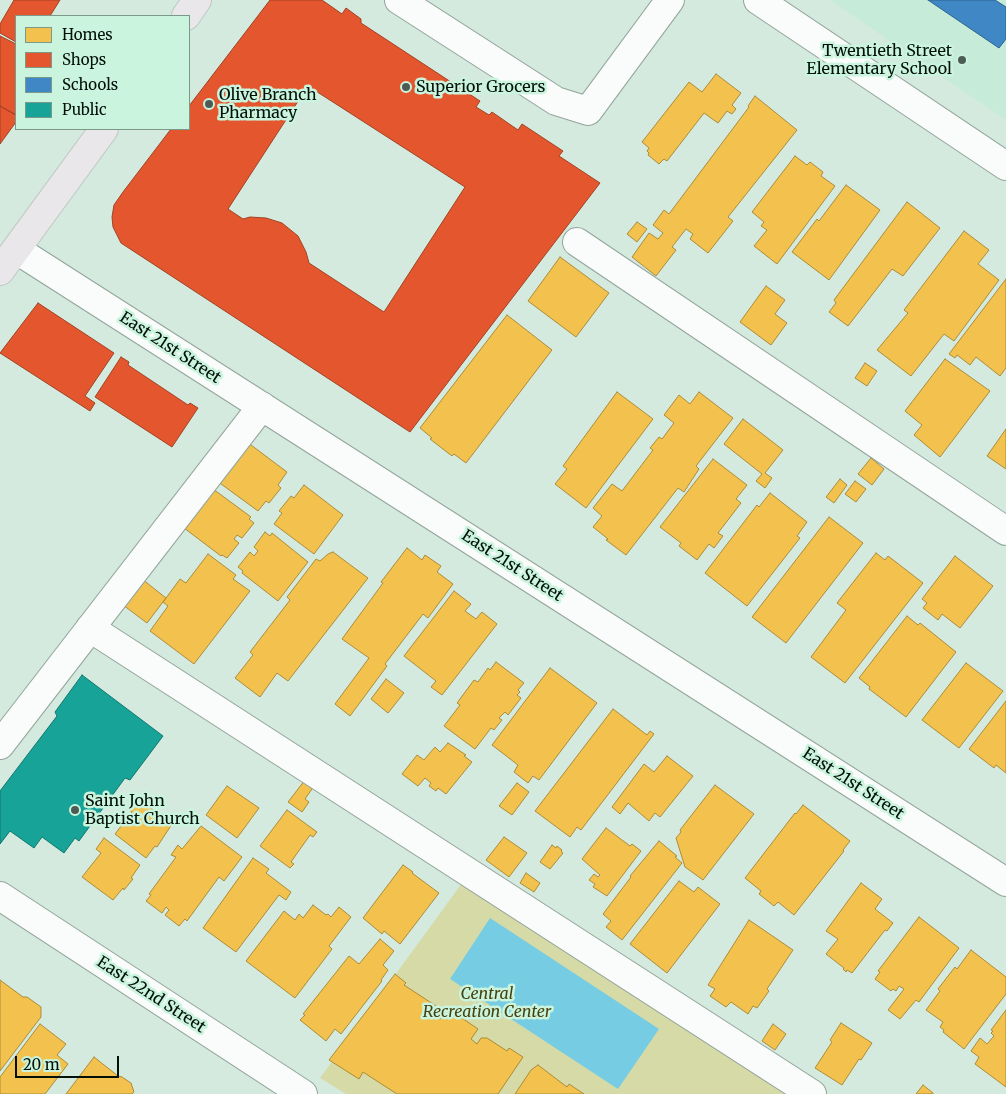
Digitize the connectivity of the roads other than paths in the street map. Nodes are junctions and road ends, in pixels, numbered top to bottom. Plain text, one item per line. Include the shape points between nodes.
1 (198, 0) edge
2 (399, 0) edge
3 (670, 0) edge
4 (758, 0) edge
5 (187, 15) edge
6 (103, 130) edge
7 (1006, 166) edge
8 (577, 242) dead end
9 (17, 250) junction
10 (0, 271) edge
11 (262, 406) junction
12 (1006, 531) edge
13 (90, 628) junction
14 (0, 745) edge
15 (1006, 882) edge
16 (0, 896) edge
17 (303, 1094) edge
18 (812, 1094) edge

1 - 5 main road
2 - 3 street via 556,101 588,111
4 - 7 street
6 - 9 main road
8 - 12 street
9 - 10 main road
9 - 11 street, East 21st Street
11 - 13 street
11 - 15 street, East 21st Street
13 - 14 street
13 - 18 street
16 - 17 street, East 22nd Street

